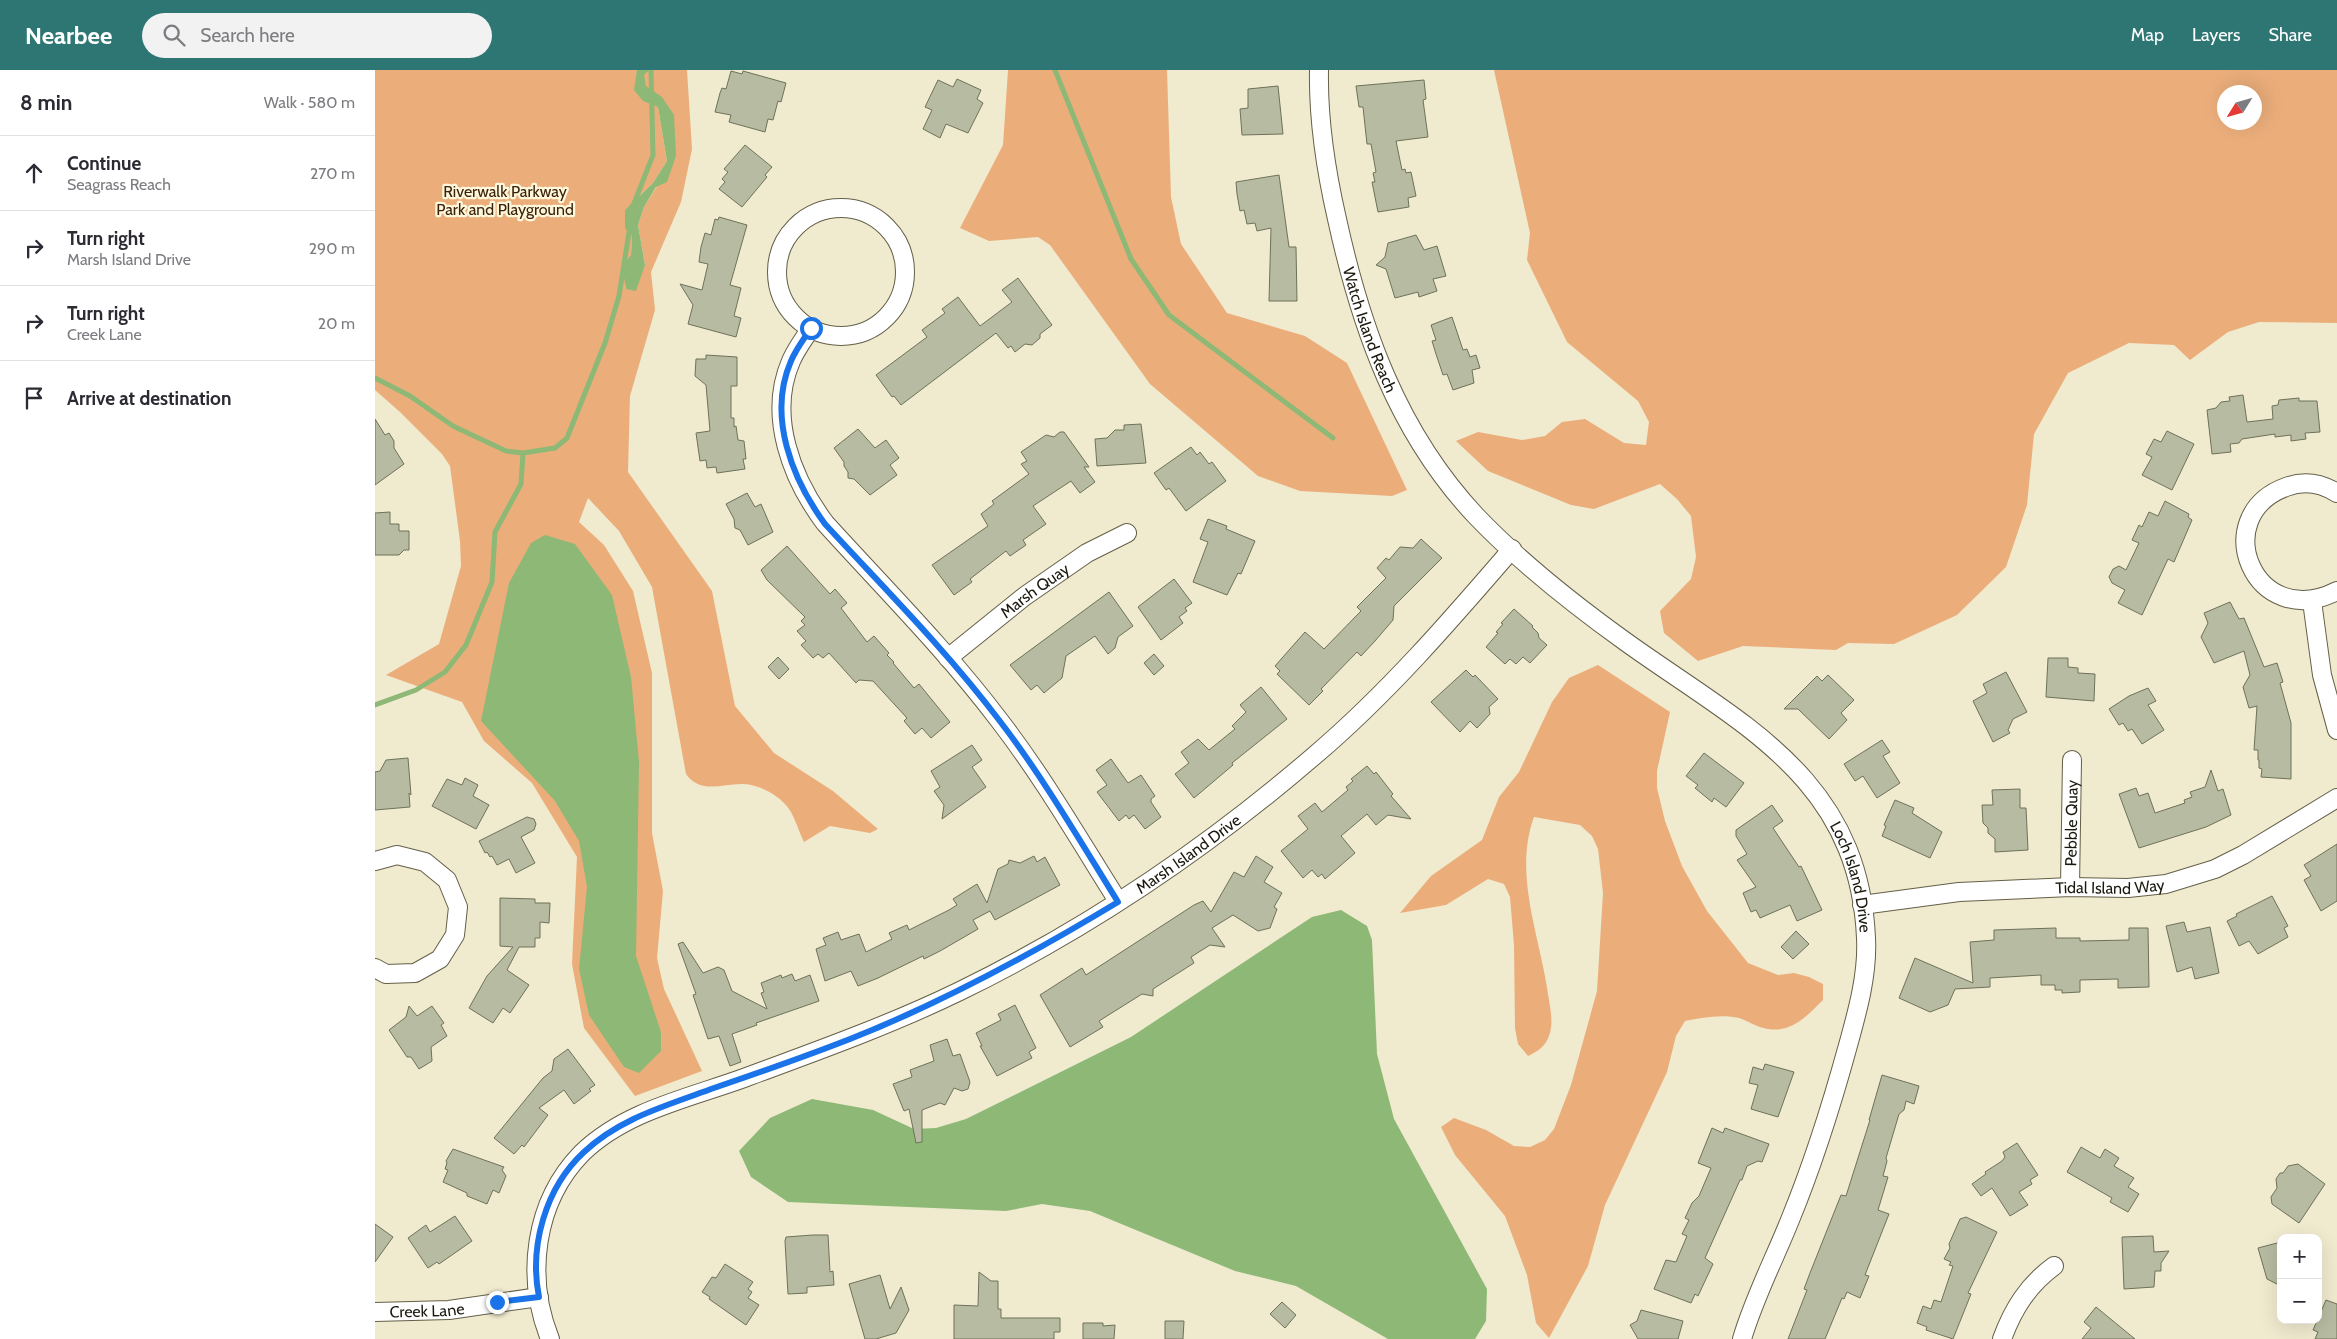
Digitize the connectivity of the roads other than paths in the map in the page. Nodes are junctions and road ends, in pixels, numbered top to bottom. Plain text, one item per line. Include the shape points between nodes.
1 (1319, 70) edge
2 (811, 328) junction
3 (2337, 493) edge
4 (1127, 533) dead end
5 (1513, 550) junction
6 (2337, 591) edge
7 (2312, 600) junction
8 (948, 658) junction
9 (2337, 730) edge
10 (2071, 760) dead end
11 (2337, 798) edge
12 (375, 861) edge
13 (2070, 887) junction
14 (1118, 902) junction
15 (1862, 906) junction
16 (375, 968) edge
17 (2054, 1266) dead end
18 (539, 1297) junction
19 (375, 1312) edge
20 (550, 1339) edge
21 (1742, 1339) edge
22 (2002, 1339) edge

1 - 5 street, Watch Island Reach via 1321,122 1331,191 1359,309 1376,356 1407,424 1420,444 1477,517
2 - 2 street via 830,335 857,333 870,329 887,317 899,301 905,281 905,261 886,225 869,214 848,208 826,209 806,218 790,233 780,252 777,274 782,296 794,314
2 - 8 street via 790,363 784,385 783,426 797,479 825,524
3 - 7 street via 2313,484 2297,483 2282,488 2257,506 2245,535 2250,564 2268,590 2296,600
4 - 8 street, Marsh Quay via 1087,553 1025,596
5 - 14 street, Marsh Island Drive via 1377,697 1315,755 1198,847
5 - 15 street, Loch Island Drive via 1593,618 1756,733 1790,762 1833,818 1850,853
6 - 7 street
7 - 9 street via 2322,674
8 - 14 street via 1035,770
10 - 13 street, Pebble Quay
11 - 13 street, Tidal Island Way via 2215,869 2166,884 2128,888
12 - 16 street via 397,855 425,862 447,880 458,907 455,935 440,959 415,973 386,974
13 - 15 street, Tidal Island Way via 1959,892
14 - 18 street, Marsh Island Drive via 959,992 851,1038 653,1110 606,1133 570,1168 550,1202 535,1262
15 - 21 street, Loch Island Drive via 1867,941 1859,1008 1828,1119
17 - 22 street via 2017,1304
18 - 19 street, Creek Lane via 449,1310
18 - 20 street, Marsh Island Drive

